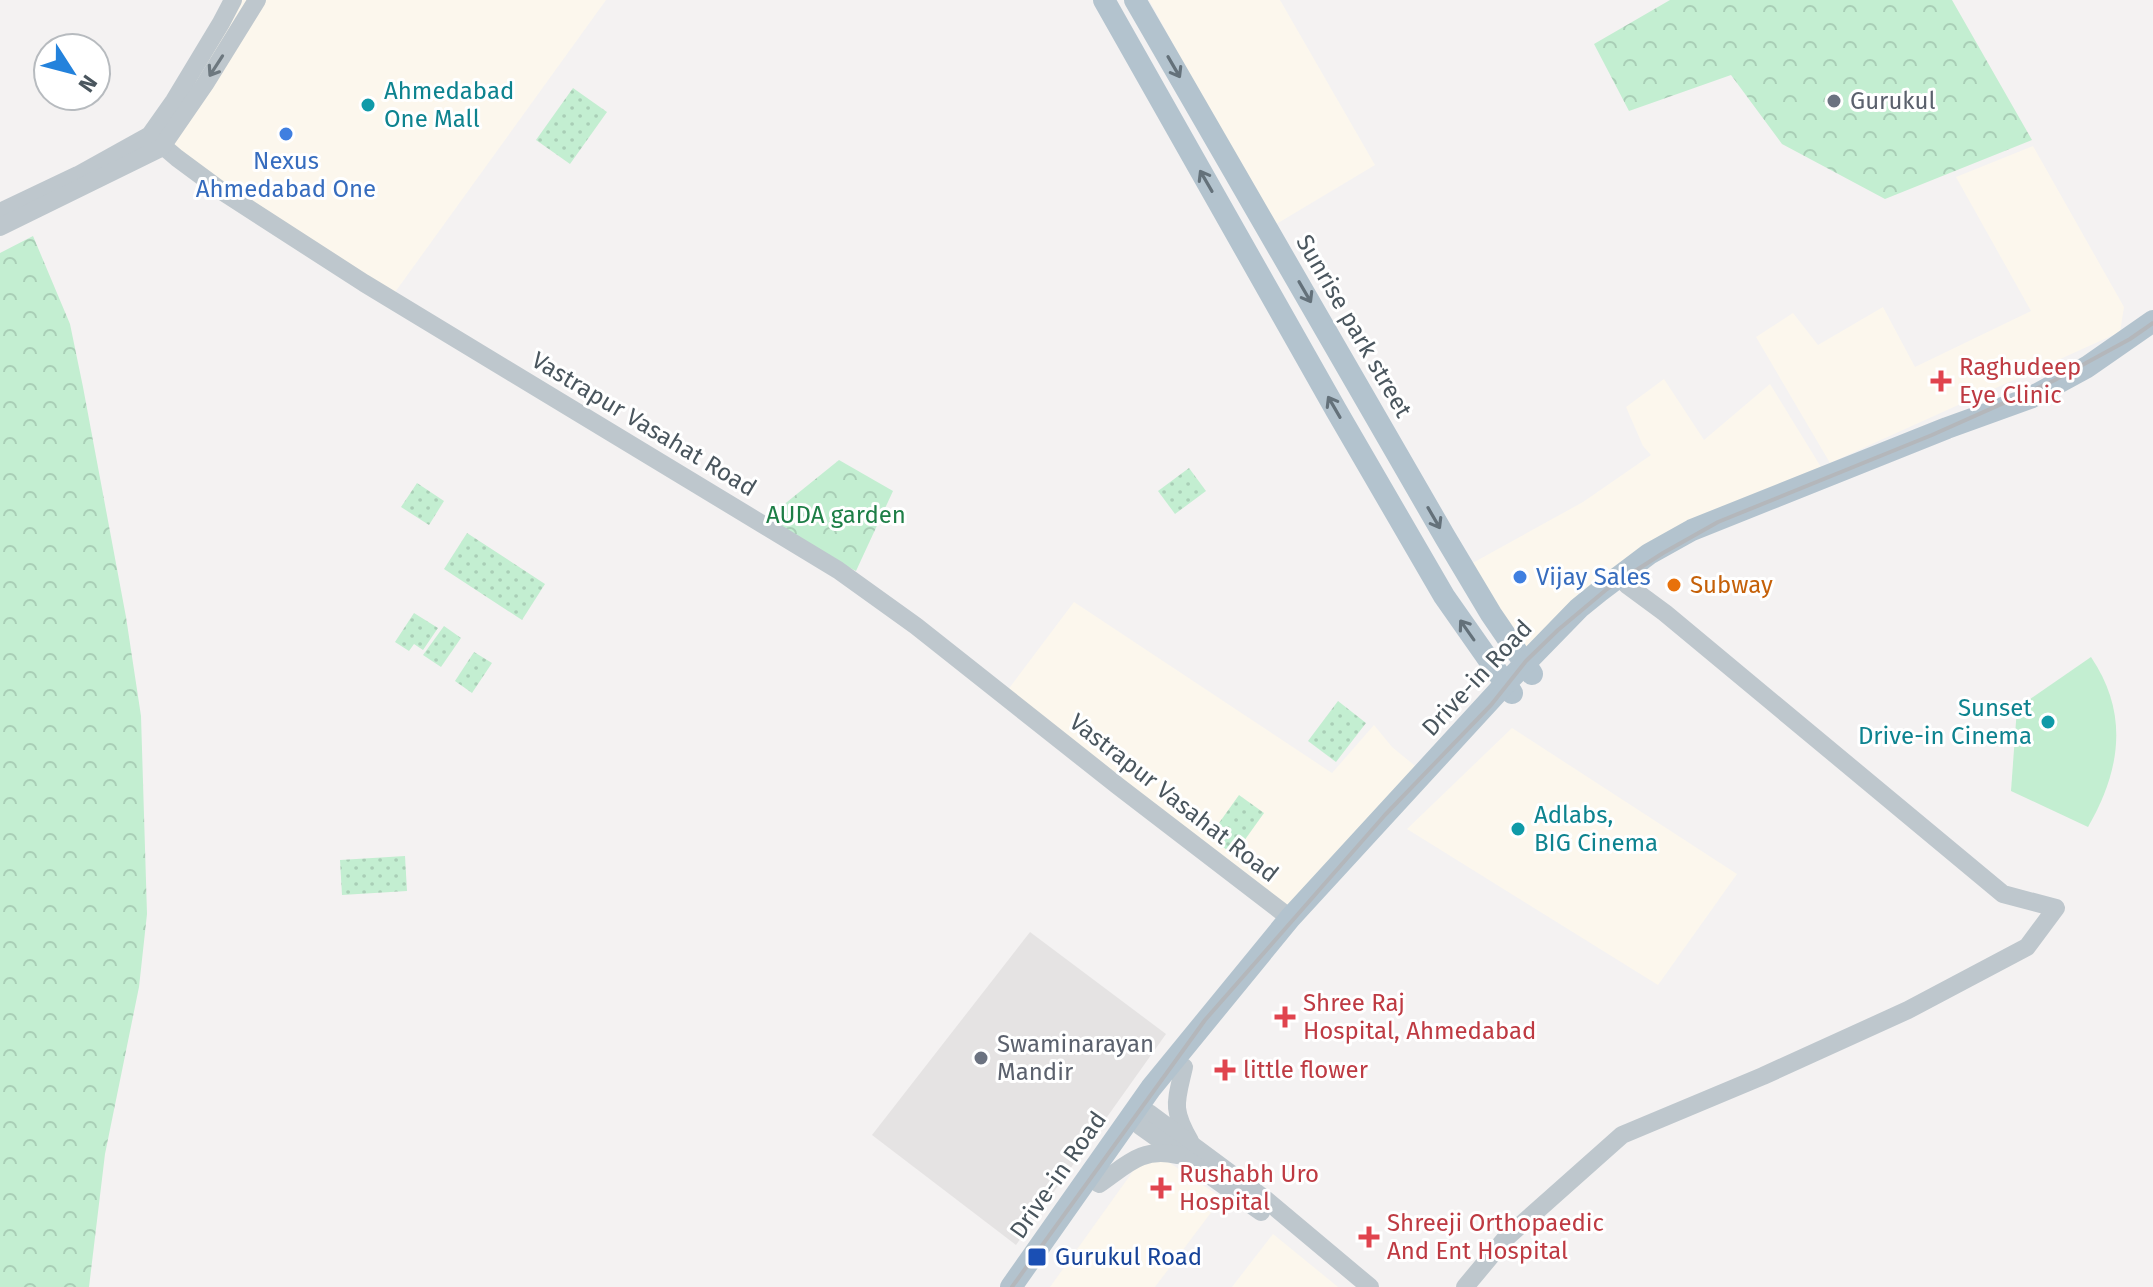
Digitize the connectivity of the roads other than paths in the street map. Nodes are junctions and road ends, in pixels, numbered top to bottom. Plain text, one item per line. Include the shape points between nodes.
1 (233, 0) edge
2 (257, 0) edge
3 (1104, 0) edge
4 (1135, 0) edge
5 (156, 140) junction
6 (0, 212) edge
7 (0, 227) edge
8 (2153, 321) edge
9 (2153, 337) edge
10 (1627, 585) junction
11 (1528, 669) junction
12 (1509, 689) junction
13 (1290, 918) junction
14 (1184, 1067) junction
15 (1139, 1116) junction
16 (1188, 1151) junction
17 (1099, 1184) junction
18 (1011, 1287) edge
19 (1027, 1287) edge
20 (1353, 1287) edge
21 (1370, 1287) edge
22 (1465, 1287) edge

1 - 5 street
2 -> 5 street via 205,84
12 -> 3 main road via 1444,596
4 -> 11 main road, Sunrise park street via 1453,550
5 - 6 street
5 - 7 street via 84,187
5 - 13 street, Vastrapur Vasahat Road via 223,192 364,283 838,570
8 - 11 main road, Drive-in Road via 2030,398 1692,530 1649,554 1579,608
9 - 10 main road, Drive-in Road via 2094,378 2035,409 1697,542
10 - 11 main road, Drive-in Road
10 - 22 street via 2003,894 2056,908 2027,947 1908,1010 1622,1135 1505,1239
11 - 12 main road, Drive-in Road
12 - 13 main road, Drive-in Road
12 - 14 main road, Drive-in Road
13 - 15 main road, Drive-in Road via 1170,1064
14 - 15 main road, Drive-in Road
14 - 16 street via 1176,1103
15 - 16 street
15 - 17 main road, Drive-in Road
15 - 18 main road, Drive-in Road
16 - 17 street via 1137,1157
16 - 20 street
16 - 21 street via 1265,1199
17 - 19 main road, Drive-in Road

